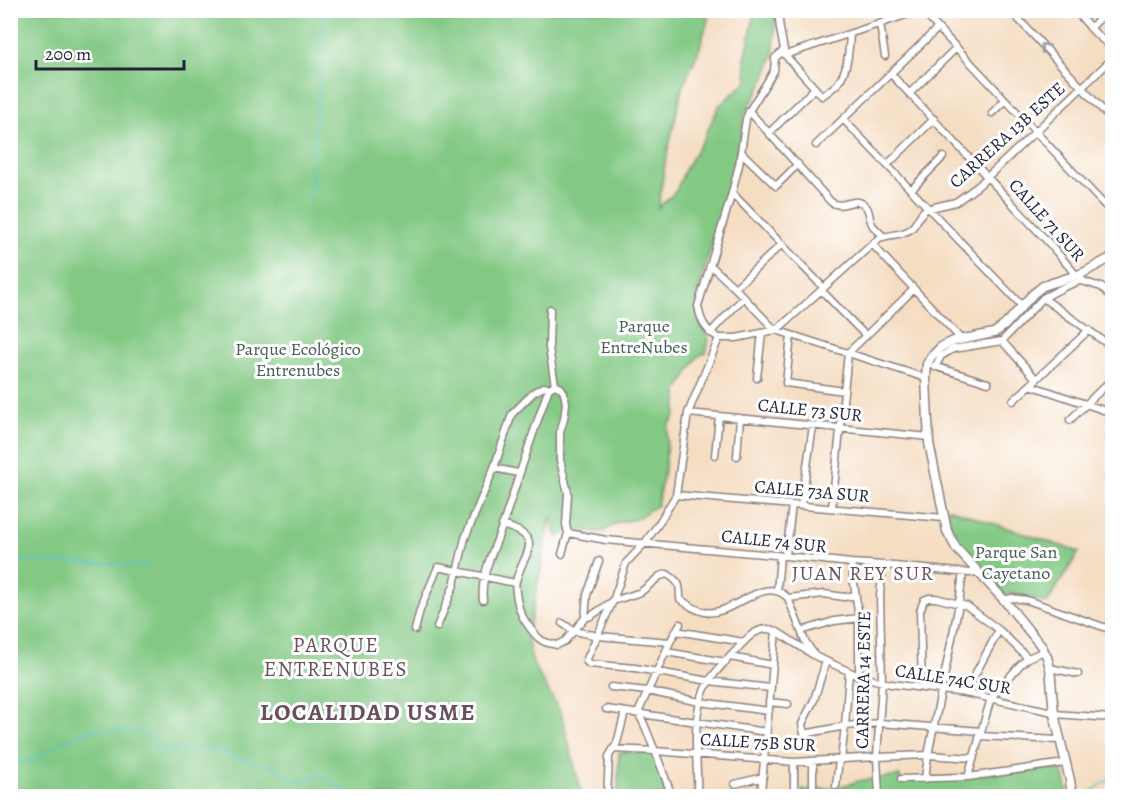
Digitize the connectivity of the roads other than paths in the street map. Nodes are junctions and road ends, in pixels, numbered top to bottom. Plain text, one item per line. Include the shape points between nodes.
1 (778, 10) edge
2 (921, 10) edge
3 (1010, 10) edge
4 (1075, 10) edge
5 (1109, 10) edge
6 (880, 24) junction
7 (938, 28) junction
8 (1090, 28) junction
9 (850, 34) junction
10 (957, 48) junction
11 (1113, 48) edge
12 (784, 53) junction
13 (885, 56) dead end
14 (1113, 59) edge
15 (891, 74) junction
16 (815, 88) junction
17 (1082, 88) junction
18 (910, 93) junction
19 (1005, 100) junction
20 (749, 111) junction
21 (992, 113) dead end
22 (843, 119) junction
23 (934, 119) junction
24 (1113, 120) edge
25 (769, 133) junction
26 (1036, 133) junction
27 (965, 138) dead end
28 (816, 145) dead end
29 (958, 145) junction
30 (741, 152) junction
31 (943, 157) dead end
32 (798, 164) junction
33 (887, 165) junction
34 (988, 177) junction
35 (911, 190) junction
36 (732, 193) junction
37 (928, 208) junction
38 (1113, 213) edge
39 (883, 236) junction
40 (872, 243) junction
41 (782, 244) junction
42 (1113, 257) edge
43 (710, 265) junction
44 (1079, 278) junction
45 (735, 288) junction
46 (822, 288) junction
47 (914, 289) junction
48 (744, 297) junction
49 (1043, 298) junction
50 (1113, 299) edge
51 (1022, 306) junction
52 (550, 309) dead end
53 (776, 330) junction
54 (1089, 330) junction
55 (710, 333) junction
56 (762, 333) junction
57 (791, 335) junction
58 (866, 336) junction
59 (719, 338) junction
60 (961, 339) junction
61 (1002, 341) junction
62 (1113, 347) edge
63 (848, 353) junction
64 (931, 366) junction
65 (757, 378) dead end
66 (926, 378) junction
67 (1113, 378) edge
68 (1036, 380) junction
69 (988, 383) dead end
70 (552, 386) junction
71 (1030, 386) junction
72 (844, 391) junction
73 (1013, 401) dead end
74 (1086, 404) junction
75 (688, 413) junction
76 (1113, 413) edge
77 (719, 416) junction
78 (740, 418) junction
79 (1070, 420) dead end
80 (813, 426) junction
81 (840, 428) junction
82 (928, 437) junction
83 (715, 455) dead end
84 (737, 456) dead end
85 (494, 468) junction
86 (518, 473) junction
87 (676, 495) junction
88 (792, 505) junction
89 (801, 506) junction
90 (832, 508) junction
91 (944, 518) junction
92 (502, 525) junction
93 (568, 533) junction
94 (644, 544) junction
95 (562, 554) dead end
96 (783, 556) junction
97 (599, 561) dead end
98 (851, 563) junction
99 (883, 565) junction
100 (458, 571) junction
101 (963, 572) junction
102 (978, 572) junction
103 (484, 576) junction
104 (515, 583) junction
105 (777, 591) junction
106 (855, 595) junction
107 (788, 598) junction
108 (483, 600) dead end
109 (1004, 600) junction
110 (613, 601) junction
111 (959, 604) junction
112 (585, 618) junction
113 (859, 618) junction
114 (562, 623) dead end
115 (680, 624) dead end
116 (437, 627) dead end
117 (415, 630) dead end
118 (999, 630) junction
119 (1113, 630) edge
120 (574, 631) junction
121 (776, 631) junction
122 (801, 631) junction
123 (676, 632) junction
124 (598, 636) junction
125 (670, 642) junction
126 (744, 642) junction
127 (1044, 651) junction
128 (666, 652) junction
129 (815, 656) junction
130 (1028, 658) junction
131 (728, 659) junction
132 (826, 661) junction
133 (773, 665) junction
134 (1050, 668) junction
135 (656, 672) junction
136 (849, 672) junction
137 (1078, 674) dead end
138 (859, 676) junction
139 (710, 681) junction
140 (882, 682) junction
141 (611, 687) dead end
142 (771, 688) junction
143 (922, 688) junction
144 (942, 689) junction
145 (647, 691) junction
146 (965, 693) junction
147 (991, 698) junction
148 (700, 702) junction
149 (769, 702) junction
150 (788, 704) dead end
151 (606, 709) dead end
152 (769, 711) junction
153 (625, 712) junction
154 (638, 713) junction
155 (1054, 713) junction
156 (1113, 718) edge
157 (696, 722) junction
158 (880, 723) junction
159 (845, 726) junction
160 (934, 727) junction
161 (767, 732) junction
162 (980, 734) junction
163 (1059, 740) junction
164 (613, 749) junction
165 (655, 751) junction
166 (696, 754) junction
167 (928, 755) junction
168 (877, 757) junction
169 (973, 758) junction
170 (764, 759) junction
171 (840, 760) junction
172 (795, 762) junction
173 (813, 762) junction
174 (1065, 763) junction
175 (763, 777) junction
176 (968, 777) junction
177 (901, 779) dead end
178 (926, 779) junction
179 (735, 784) dead end
180 (836, 786) dead end
181 (813, 790) dead end
182 (761, 793) dead end
183 (794, 795) edge
184 (607, 796) edge
185 (672, 796) edge
186 (697, 796) edge
187 (879, 796) edge
188 (1072, 796) edge

1 - 12 street
2 - 6 street
2 - 7 street
17 -> 3 street
4 - 8 street
5 - 8 street
6 - 9 street
6 - 13 street
7 - 10 street
7 - 15 street
8 - 11 street
9 - 12 street
9 - 16 street via 849,53 839,81 822,96
10 - 18 street
10 - 19 street
12 - 16 street
12 - 20 street via 775,58 774,71
14 - 17 street, CARRERA 13B ESTE
15 - 18 street, CALLE 71 SUR
15 - 22 street
16 - 25 street
17 - 24 street
17 - 26 street, CARRERA 13B ESTE
18 - 23 street, CALLE 71 SUR
19 - 21 street
19 - 26 street
20 - 25 street
20 - 30 street
22 - 28 street
22 - 33 street
23 - 29 street, CALLE 71 SUR
23 - 33 street
25 - 32 street
26 - 34 street, CARRERA 13B ESTE
26 - 38 street
27 - 29 street
29 - 34 street, CALLE 71 SUR
30 - 32 street via 776,186
30 - 36 street
31 - 35 street
32 - 39 street via 831,202 839,206 864,204 871,224
33 - 35 street
34 - 37 street, CARRERA 13B ESTE via 956,202
34 - 44 street, CALLE 71 SUR
35 - 37 street
36 - 41 street
36 - 43 street
37 - 39 street via 907,231
37 - 51 street
39 - 40 street
40 - 46 street
40 - 47 street
41 - 45 street
41 - 46 street
42 - 44 main road
43 - 45 street
43 - 55 street via 698,306
44 - 49 street
44 - 50 street, CALLE 71 SUR via 1106,290
44 - 51 main road via 1043,286
45 - 48 street
46 - 53 street
46 - 58 street
47 - 58 street
47 - 60 street
48 - 53 street
48 - 55 street
49 - 54 street
49 - 61 street
51 - 60 main road via 994,333
52 - 70 street
53 - 56 street
53 - 57 street
54 - 62 street
54 - 68 street
55 - 59 street
56 - 59 street
56 - 65 street
57 - 63 street
57 - 72 street via 785,382
58 - 63 street
59 - 75 street
60 - 64 main road via 935,352
61 - 64 street via 953,349
61 - 68 street
63 - 66 street
63 - 72 street
64 - 66 main road
64 - 69 street
66 - 82 main road
67 - 74 street
68 - 71 street
70 - 85 street via 534,393 512,414
70 - 86 street
70 - 93 street via 561,388 566,403 560,460 568,493
71 - 73 street
71 - 74 street
72 - 81 street
74 - 76 street
74 - 79 street
75 - 77 street, CALLE 73 SUR
75 - 87 street
77 - 78 street, CALLE 73 SUR
77 - 83 street
78 - 80 street, CALLE 73 SUR
78 - 84 street
80 - 81 street, CALLE 73 SUR
80 - 89 street
81 - 82 street, CALLE 73 SUR
81 - 90 street
82 - 91 main road
85 - 86 street
85 - 100 street via 465,538
86 - 92 street
87 - 88 street, CALLE 73A SUR
87 - 94 street
88 - 89 street, CALLE 73A SUR
88 - 96 street
89 - 90 street, CALLE 73A SUR
90 - 91 street, CALLE 73A SUR
91 - 102 main road via 952,543
92 - 103 street
92 - 104 street via 525,535 529,545
93 - 94 street, CALLE 74 SUR
93 - 95 street
94 - 96 street, CALLE 74 SUR
94 - 110 street via 626,563
96 - 98 street, CALLE 74 SUR
96 - 105 street
97 - 112 street via 587,595
98 - 99 street, CALLE 74 SUR
98 - 106 street
99 - 101 street, CALLE 74 SUR
99 - 140 street, CARRERA 14 ESTE
100 - 103 street
100 - 116 street
100 - 117 street via 438,567
101 - 102 street, CALLE 74 SUR
101 - 111 street
102 - 109 main road
103 - 104 street
103 - 108 street
104 - 120 street via 521,612 539,639 557,645
105 - 107 street
105 - 110 street via 764,591 727,609 708,612 692,608 680,599 680,586 668,574 641,592
106 - 107 street
106 - 113 street
107 - 122 street
109 - 119 street via 1027,600
109 - 127 main road
110 - 112 street
110 - 124 street
111 - 118 street
111 - 143 street via 936,598 924,600 920,612
111 - 144 street
112 - 120 street
113 - 122 street
113 - 138 street
114 - 120 street
115 - 123 street
118 - 130 street
118 - 146 street
120 - 124 street
121 - 126 street via 753,633
121 - 129 street, CALLE 74C SUR
121 - 133 street
122 - 129 street
123 - 125 street
123 - 126 street
124 - 125 street
124 - 135 street via 587,663
125 - 128 street
126 - 131 street
127 - 130 street
127 - 134 main road
128 - 131 street
128 - 135 street
129 - 132 street, CALLE 74C SUR
130 - 147 street
131 - 133 street
131 - 139 street
132 - 136 street, CALLE 74C SUR
132 - 159 street via 802,724 804,734
133 - 142 street
134 - 137 street
134 - 155 main road
135 - 139 street
135 - 145 street
136 - 138 street, CALLE 74C SUR
136 - 159 street
138 - 140 street, CALLE 74C SUR
139 - 142 street
139 - 148 street
140 - 143 street, CALLE 74C SUR
140 - 158 street, CARRERA 14 ESTE
141 - 145 street
142 - 149 street
143 - 144 street, CALLE 74C SUR
144 - 146 street, CALLE 74C SUR
144 - 160 street
145 - 148 street
145 - 154 street
146 - 147 street, CALLE 74C SUR
147 - 155 street, CALLE 74C SUR
147 - 162 street
148 - 152 street
148 - 157 street
149 - 150 street
149 - 152 street
151 - 153 street
152 - 161 street
153 - 154 street
153 - 164 street
154 - 157 street
154 - 165 street
155 - 156 street, CALLE 74C SUR
155 - 163 main road
157 - 161 street
157 - 166 street
158 - 159 street
158 - 160 street
158 - 168 street, CARRERA 14 ESTE
159 - 171 street
160 - 162 street
160 - 167 street
161 - 170 street
162 - 163 street
162 - 169 street
163 - 174 main road
164 - 165 street, CALLE 75B SUR
164 - 184 street via 609,756
165 - 166 street, CALLE 75B SUR
165 - 185 street
166 - 170 street, CALLE 75B SUR
166 - 186 street
167 - 168 street, CALLE 75B SUR
167 - 169 street, CALLE 75B SUR
167 - 178 street
168 - 171 street, CALLE 75B SUR
168 - 187 street, CARRERA 14 ESTE
169 - 176 street
170 - 172 street, CALLE 75B SUR
170 - 175 street
171 - 173 street, CALLE 75B SUR
171 - 180 street
172 - 173 street, CALLE 75B SUR
172 - 183 street
173 - 181 street
174 - 176 street
174 - 188 main road
175 - 179 street
175 - 182 street
176 - 178 street
177 - 178 street

